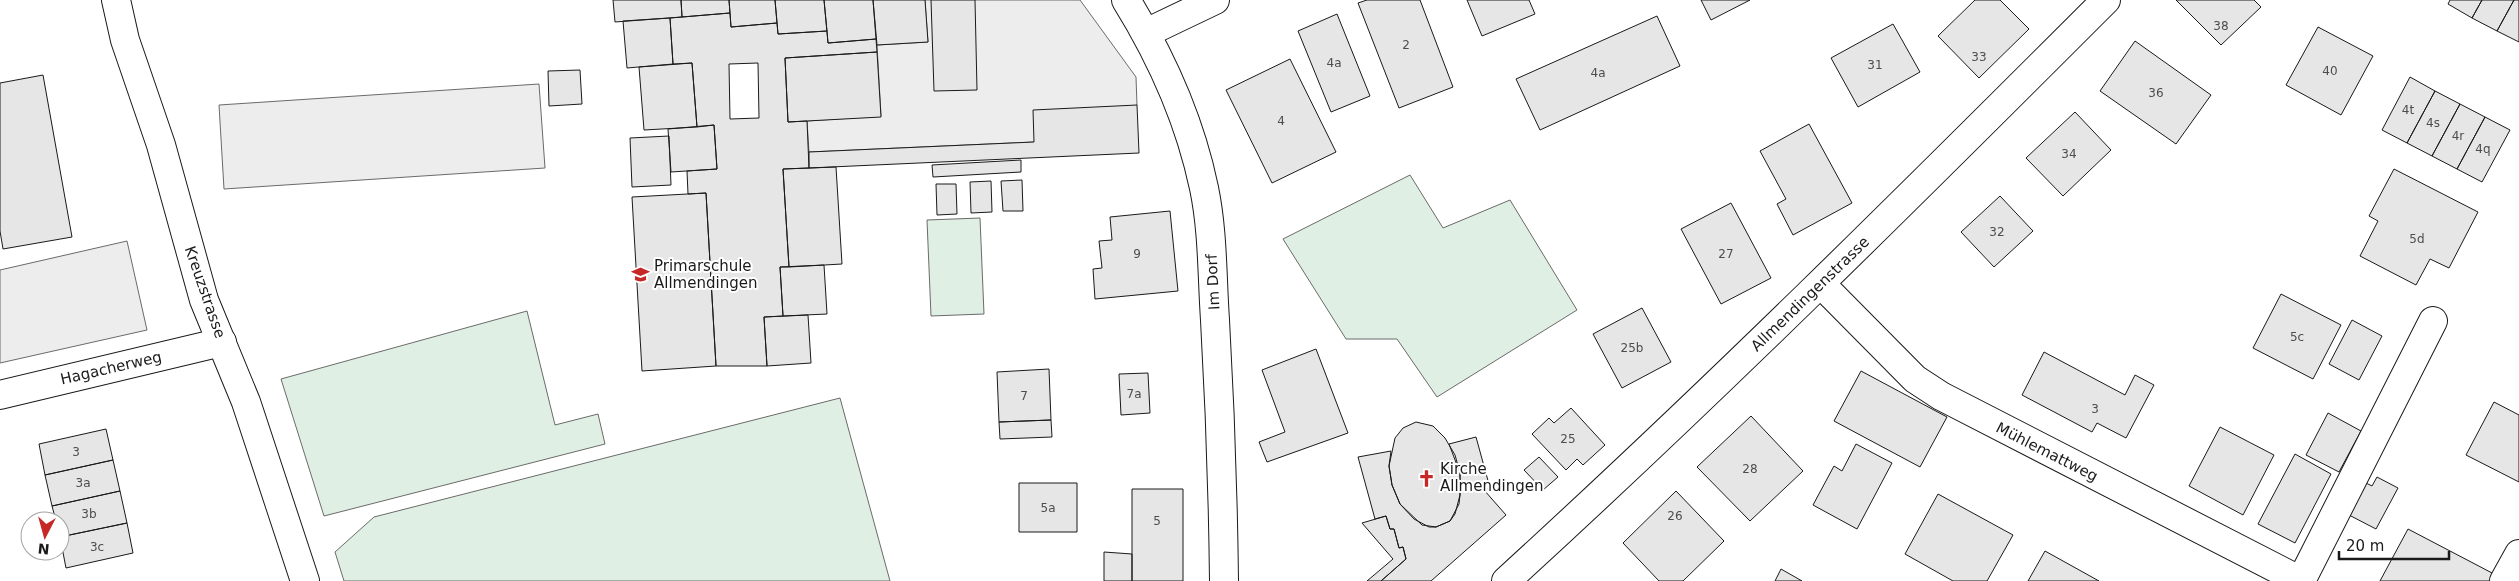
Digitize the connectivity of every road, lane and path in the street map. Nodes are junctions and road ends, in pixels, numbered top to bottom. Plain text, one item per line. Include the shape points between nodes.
1 (116, 0) edge
2 (1126, 0) edge
3 (1215, 0) edge
4 (2106, 0) edge
5 (1146, 32) junction
6 (1821, 284) junction
7 (2433, 321) dead end
8 (222, 342) junction
9 (0, 395) edge
10 (2519, 554) edge
11 (305, 581) edge
12 (1224, 581) edge
13 (1506, 581) edge
14 (2301, 581) edge
15 (2504, 581) edge

1 - 8 street, Kreuzstrasse via 125,40 161,145 204,300
2 - 5 street, Im Dorf
3 - 5 street
4 - 6 street, Allmendingenstrasse
5 - 12 street, Im Dorf via 1188,128 1210,232 1221,429
6 - 13 street, Allmendingenstrasse via 1687,414
6 - 14 street, Mühlemattweg via 1915,379 1941,396
7 - 14 street, Mühlemattweg
8 - 9 street, Hagacherweg
8 - 11 street, Kreuzstrasse via 246,402
10 - 15 street

